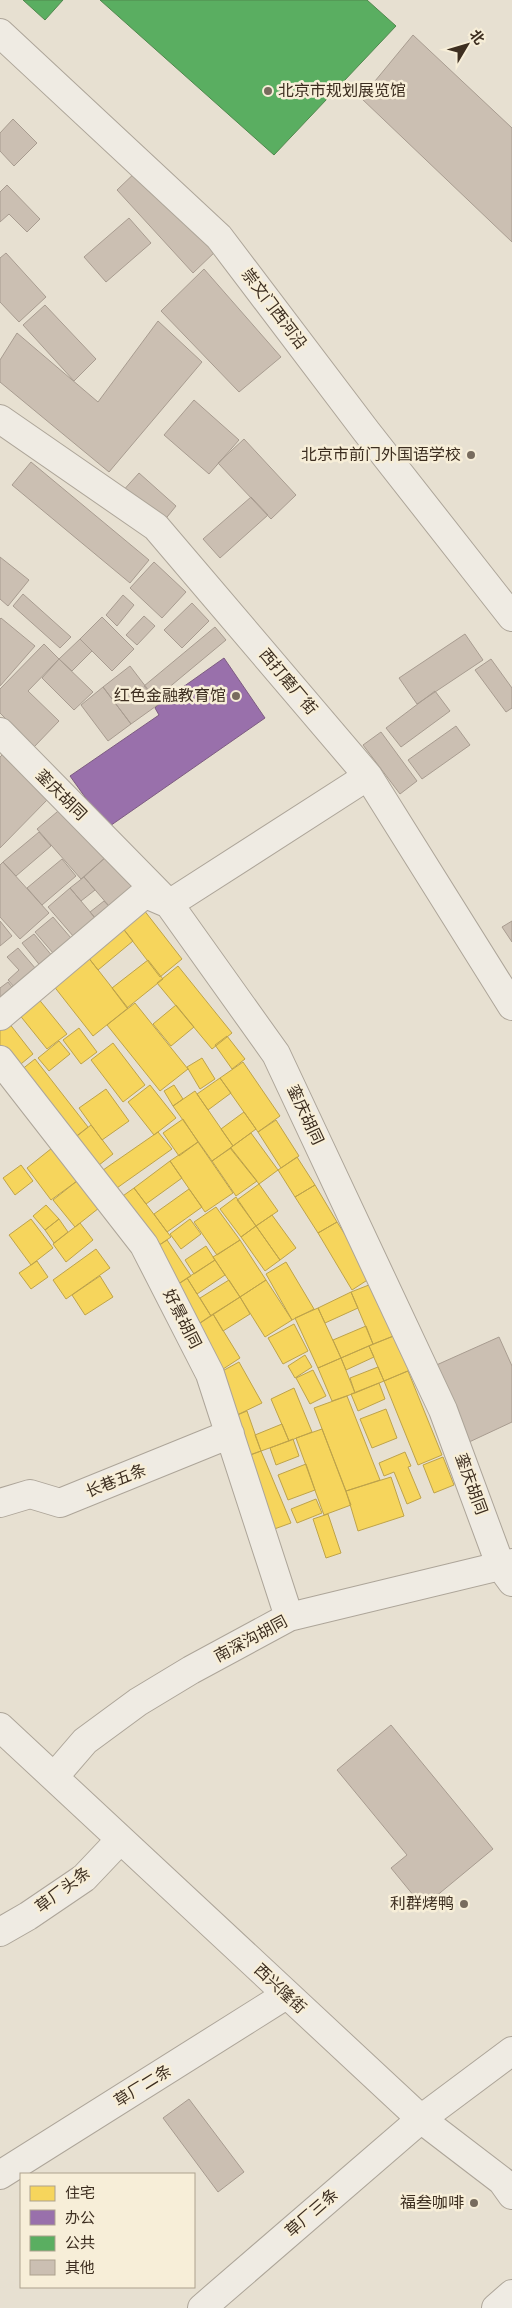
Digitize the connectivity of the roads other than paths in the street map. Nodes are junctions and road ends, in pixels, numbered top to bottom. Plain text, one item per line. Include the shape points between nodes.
1 (0, 33) edge
2 (0, 419) edge
3 (512, 618) edge
4 (0, 732) edge
5 (368, 776) junction
6 (168, 904) junction
7 (512, 1006) edge
8 (0, 1016) edge
9 (0, 1060) edge
10 (230, 1434) junction
11 (0, 1503) edge
12 (508, 1570) edge
13 (289, 1617) junction
14 (0, 1727) edge
15 (54, 1777) junction
16 (120, 1840) junction
17 (0, 1932) edge
18 (286, 1995) junction
19 (512, 2051) edge
20 (421, 2119) junction
21 (0, 2176) edge
22 (512, 2195) edge
23 (512, 2294) edge
24 (202, 2308) edge
25 (496, 2308) edge

1 - 3 street, 崇文门西河沿 via 219,237
2 - 5 street, 西打磨厂街 via 156,527
4 - 6 street, 銮庆胡同
5 - 6 street
5 - 7 street, 西打磨厂街
6 - 8 street via 148,895 142,896
6 - 12 street, 銮庆胡同 via 276,1054 443,1410
9 - 10 street, 好景胡同 via 144,1245 210,1374
10 - 11 street, 长巷五条 via 60,1503 30,1494
10 - 13 street, 好景胡同
12 - 13 street, 南深沟胡同
13 - 15 street, 南深沟胡同 via 138,1702 85,1741
14 - 15 street, 西兴隆街
15 - 16 street, 西兴隆街
16 - 17 street, 草厂头条 via 84,1878
16 - 18 street, 西兴隆街
18 - 20 street, 西兴隆街
18 - 21 street, 草厂二条
19 - 20 street, 草厂三条
20 - 22 street, 西兴隆街 via 502,2181
20 - 24 street, 草厂三条
23 - 25 street

